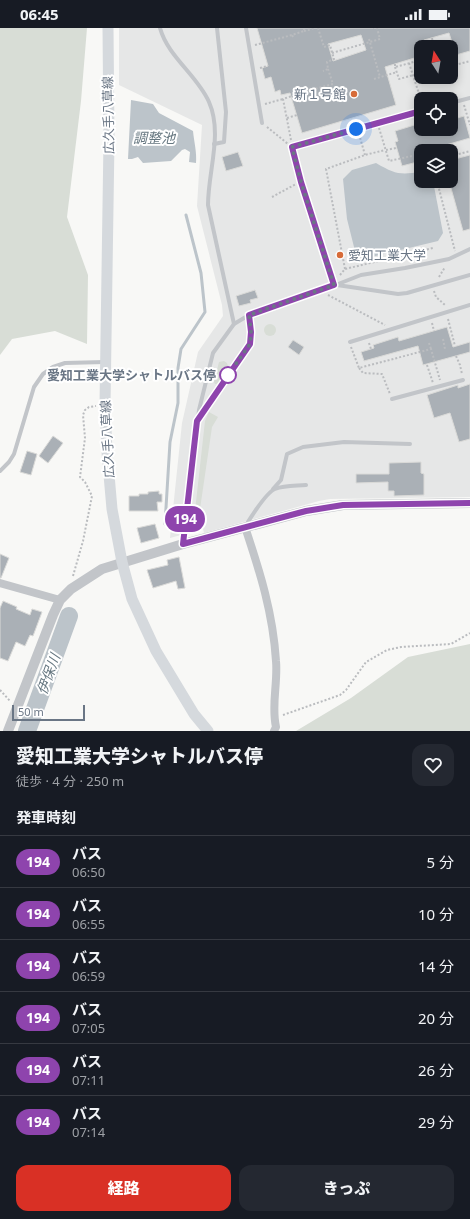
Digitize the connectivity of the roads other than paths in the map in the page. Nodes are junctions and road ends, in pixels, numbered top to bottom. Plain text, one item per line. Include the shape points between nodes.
1 (108, 28) edge
2 (160, 28) edge
3 (217, 28) edge
4 (246, 28) edge
5 (470, 98) edge
6 (458, 101) edge
7 (414, 113) edge
8 (262, 123) road end
9 (214, 144) junction
10 (470, 249) edge
11 (470, 275) edge
12 (334, 285) junction
13 (470, 305) edge
14 (249, 315) junction
15 (234, 324) junction
16 (350, 342) road end
17 (105, 362) junction
18 (463, 380) dead end
19 (392, 399) road end
20 (197, 421) junction
21 (410, 444) dead end
22 (0, 471) edge
23 (306, 485) dead end
24 (273, 489) junction
25 (470, 503) edge
26 (245, 527) junction
27 (183, 544) junction
28 (122, 562) junction
29 (0, 583) edge
30 (60, 600) junction
31 (8, 731) edge
32 (208, 731) edge
33 (274, 731) edge

1 - 17 main road, 広久手八草線 via 109,140
2 - 9 lane via 172,52 209,102 215,122
3 - 9 lane via 226,112 224,142
4 - 8 lane
5 - 6 lane
7 - 12 lane via 292,147
9 - 15 lane via 208,205
10 - 12 lane via 449,259 361,275
11 - 12 lane via 398,294
12 - 14 lane
13 - 16 lane
14 - 15 lane
14 - 20 lane via 250,344
15 - 20 lane via 213,353
17 - 22 lane via 64,363 44,374 34,387 14,454
17 - 28 main road, 広久手八草線 via 107,452 112,509
18 - 19 lane
20 - 27 lane
21 - 24 lane via 344,442 304,447 287,454 281,480
23 - 24 lane
24 - 26 lane
25 - 26 street via 338,505
26 - 27 street
26 - 33 street via 262,576 273,634 276,662
27 - 28 street
28 - 30 street via 102,569 71,589
28 - 32 main road, 広久手八草線 via 132,599 156,652 194,714
29 - 30 street
30 - 31 street

